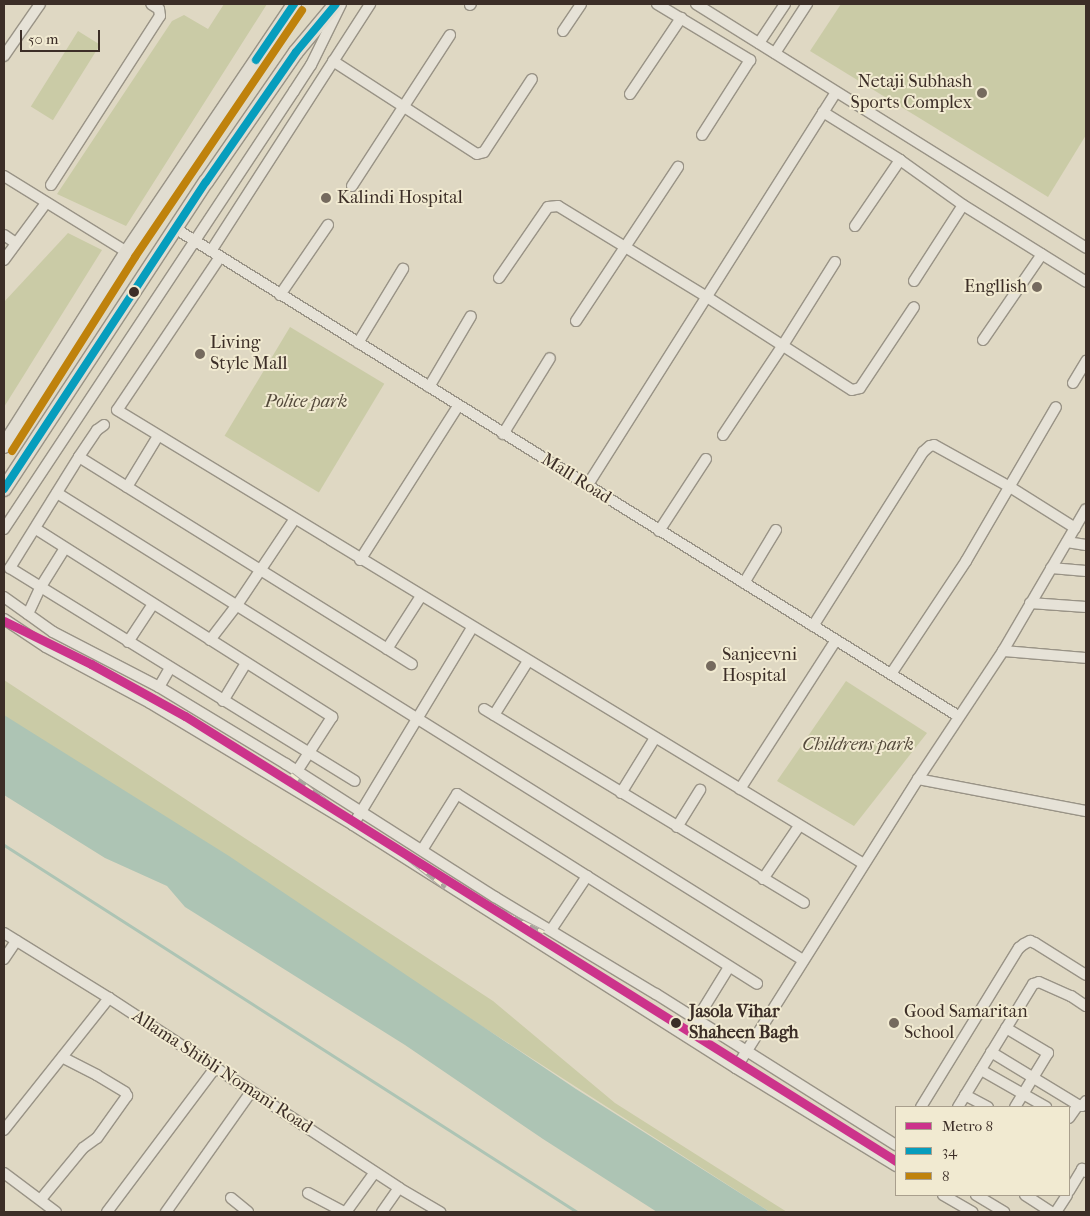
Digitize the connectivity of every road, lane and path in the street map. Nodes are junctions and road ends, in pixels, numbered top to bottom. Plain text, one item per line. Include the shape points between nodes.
1 (40, 4) edge
2 (151, 4) edge
3 (294, 4) edge
4 (336, 4) edge
5 (341, 4) edge
6 (370, 4) edge
7 (581, 4) edge
8 (657, 4) edge
9 (696, 4) edge
10 (785, 4) edge
11 (807, 4) edge
12 (681, 18) junction
13 (563, 31) dead end
14 (450, 35) dead end
15 (759, 43) junction
16 (775, 53) junction
17 (4, 56) edge
18 (333, 61) junction
19 (532, 79) dead end
20 (836, 92) junction
21 (630, 94) dead end
22 (404, 105) junction
23 (823, 112) junction
24 (702, 134) dead end
25 (900, 160) junction
26 (678, 167) dead end
27 (4, 176) edge
28 (51, 185) dead end
29 (352, 186) dead end
30 (46, 203) junction
31 (963, 205) junction
32 (328, 225) dead end
33 (854, 226) dead end
34 (176, 229) junction
35 (4, 236) edge
36 (194, 241) junction
37 (16, 243) junction
38 (626, 247) junction
39 (1086, 248) edge
40 (128, 252) junction
41 (215, 254) junction
42 (1042, 254) junction
43 (4, 260) edge
44 (835, 262) dead end
45 (403, 269) dead end
46 (499, 278) dead end
47 (914, 281) dead end
48 (1086, 282) edge
49 (280, 295) junction
50 (707, 297) junction
51 (914, 307) dead end
52 (471, 316) dead end
53 (576, 321) dead end
54 (983, 340) dead end
55 (358, 343) junction
56 (783, 345) junction
57 (550, 358) dead end
58 (1086, 361) edge
59 (1073, 383) dead end
60 (429, 387) junction
61 (458, 406) junction
62 (1056, 407) dead end
63 (104, 425) dead end
64 (504, 434) junction
65 (723, 435) dead end
66 (158, 436) junction
67 (4, 446) edge
68 (79, 457) junction
69 (706, 459) dead end
70 (587, 486) junction
71 (127, 487) junction
72 (1010, 487) junction
73 (4, 489) edge
74 (57, 493) junction
75 (1086, 509) edge
76 (294, 520) junction
77 (1075, 528) junction
78 (4, 529) edge
79 (36, 529) junction
80 (776, 530) dead end
81 (659, 531) junction
82 (1067, 542) junction
83 (1086, 545) edge
84 (66, 548) junction
85 (360, 560) junction
86 (1051, 568) junction
87 (260, 570) junction
88 (1086, 571) edge
89 (744, 583) junction
90 (40, 588) junction
91 (421, 596) junction
92 (4, 597) edge
93 (1030, 603) junction
94 (153, 604) junction
95 (237, 605) junction
96 (1086, 607) edge
97 (28, 614) junction
98 (4, 619) edge
99 (813, 626) junction
100 (472, 628) junction
101 (210, 640) junction
102 (836, 640) junction
103 (128, 642) junction
104 (387, 649) junction
105 (1003, 651) junction
106 (1086, 658) edge
107 (528, 661) junction
108 (246, 663) junction
109 (412, 664) dead end
110 (170, 668) junction
111 (891, 674) junction
112 (159, 687) junction
113 (223, 701) junction
114 (484, 708) dead end
115 (494, 715) junction
116 (958, 716) junction
117 (418, 718) junction
118 (655, 738) junction
119 (308, 753) junction
120 (297, 770) junction
121 (918, 779) junction
122 (355, 781) dead end
123 (740, 789) junction
124 (700, 790) dead end
125 (622, 792) junction
126 (361, 811) junction
127 (1086, 811) edge
128 (353, 825) junction
129 (677, 826) junction
130 (799, 826) junction
131 (422, 850) junction
132 (864, 864) junction
133 (587, 876) junction
134 (763, 879) junction
135 (804, 903) dead end
136 (552, 930) junction
137 (4, 934) edge
138 (569, 940) junction
139 (16, 941) junction
140 (560, 957) junction
141 (4, 958) edge
142 (803, 960) junction
143 (729, 967) junction
144 (1086, 975) edge
145 (757, 984) dead end
146 (656, 994) junction
147 (109, 998) junction
148 (1086, 1006) edge
149 (646, 1010) junction
150 (697, 1019) junction
151 (1006, 1028) junction
152 (747, 1050) junction
153 (992, 1052) junction
154 (62, 1057) junction
155 (215, 1068) junction
156 (736, 1068) junction
157 (982, 1070) junction
158 (1034, 1079) junction
159 (251, 1092) junction
160 (1023, 1094) junction
161 (966, 1096) junction
162 (1082, 1103) edge
163 (923, 1106) edge
164 (959, 1106) edge
165 (986, 1106) edge
166 (1016, 1106) edge
167 (1044, 1106) edge
168 (1070, 1119) edge
169 (5, 1127) edge
170 (895, 1146) edge
171 (893, 1164) edge
172 (375, 1172) junction
173 (1086, 1172) edge
174 (4, 1173) edge
175 (399, 1188) junction
176 (1070, 1189) edge
177 (308, 1193) dead end
178 (945, 1196) edge
179 (978, 1196) edge
180 (1027, 1196) edge
181 (1066, 1196) edge
182 (231, 1198) dead end
183 (41, 1200) junction
184 (56, 1212) edge
185 (107, 1212) edge
186 (166, 1212) edge
187 (248, 1212) edge
188 (345, 1212) edge
189 (382, 1212) edge
190 (440, 1212) edge
191 (972, 1212) edge
192 (1004, 1212) edge
193 (1051, 1212) edge
194 (1056, 1212) edge

1 - 17 street
2 - 28 street via 159,9 160,16
3 - 40 main road
4 - 34 main road via 296,52
5 - 36 street via 310,65
6 - 18 street
7 - 13 street
8 - 12 street
9 - 15 street
10 - 15 street
11 - 16 street
12 - 21 street
12 - 24 street via 750,60
14 - 22 street
15 - 16 street
16 - 20 street
18 - 22 street
18 - 41 street
19 - 22 street via 481,154 474,153
20 - 23 street
20 - 39 street
22 - 29 street
23 - 25 street
23 - 50 street
25 - 31 street
25 - 33 street
26 - 38 street
27 - 30 street
30 - 37 street
30 - 40 street
31 - 42 street
31 - 47 street
32 - 49 street
34 - 36 street, Mall Road
34 - 73 main road
35 - 37 street
36 - 41 street, Mall Road
36 - 78 street
37 - 43 street
38 - 46 street via 553,204 548,206
38 - 50 street
38 - 53 street
40 - 67 main road
41 - 49 street, Mall Road
41 - 66 street via 116,410
42 - 48 street
42 - 54 street
44 - 56 street
45 - 55 street
49 - 55 street, Mall Road
50 - 56 street
50 - 70 street
51 - 56 street via 857,390 852,390
52 - 60 street
55 - 60 street, Mall Road
56 - 65 street
57 - 64 street
58 - 59 street
60 - 61 street, Mall Road
61 - 64 street, Mall Road
61 - 85 street
62 - 72 street
63 - 68 street
64 - 70 street, Mall Road
66 - 71 street
66 - 76 street
68 - 71 street
68 - 74 street
69 - 81 street
70 - 81 street, Mall Road
71 - 87 street
72 - 77 street
72 - 99 street via 934,445 926,448
72 - 111 street via 966,561
74 - 79 street
74 - 95 street
75 - 77 street
76 - 85 street
76 - 87 street
77 - 82 street
79 - 84 street
79 - 90 street via 10,568
80 - 89 street
81 - 89 street, Mall Road
82 - 83 street
82 - 86 street
84 - 90 street
84 - 94 street
85 - 91 street
86 - 88 street
86 - 93 street
87 - 95 street
87 - 104 street
89 - 99 street, Mall Road
90 - 97 street
90 - 103 street
91 - 100 street
91 - 104 street
92 - 97 street
93 - 96 street
93 - 105 street
94 - 101 street
94 - 103 street
95 - 101 street
95 - 117 street
97 - 112 street via 53,632
98 - 128 street via 46,647 150,703
99 - 102 street, Mall Road
100 - 107 street
100 - 117 street
101 - 108 street
102 - 111 street, Mall Road
102 - 123 street
103 - 110 street
104 - 109 street
105 - 106 street
105 - 116 street
107 - 115 street
107 - 118 street
108 - 113 street
108 - 119 street via 332,717
110 - 112 street
110 - 113 street
111 - 116 street, Mall Road
112 - 120 street
113 - 119 street
114 - 115 street
115 - 125 street
116 - 121 street
117 - 126 street
117 - 142 street
118 - 123 street
118 - 125 street
119 - 120 street
119 - 122 street
120 - 126 street
121 - 127 street
121 - 132 street
123 - 130 street
124 - 129 street
125 - 129 street
126 - 128 street
126 - 131 street
128 - 140 street
129 - 134 street
130 - 132 street
130 - 134 street
131 - 133 street via 457,794
131 - 136 street
132 - 142 street
133 - 136 street
133 - 143 street
134 - 135 street
136 - 138 street
137 - 139 street, Allama Shibli Nomani Road
138 - 140 street
138 - 146 street
139 - 141 street
139 - 147 street, Allama Shibli Nomani Road
140 - 149 street
142 - 152 street
143 - 145 street
143 - 150 street
144 - 163 street via 1035,943 1024,944
146 - 149 street
146 - 150 street
147 - 154 street
147 - 155 street, Allama Shibli Nomani Road
148 - 151 street via 1039,982 1029,988
149 - 156 street
150 - 152 street
151 - 153 street
151 - 158 street via 1048,1053
152 - 156 street
152 - 170 street
153 - 157 street
153 - 158 street
154 - 169 street
154 - 183 street via 97,1075 127,1096 98,1138 83,1148
155 - 159 street, Allama Shibli Nomani Road
155 - 185 street
156 - 171 street
157 - 160 street
157 - 161 street
158 - 160 street
158 - 162 street
159 - 172 street, Allama Shibli Nomani Road
159 - 186 street
160 - 166 street
160 - 167 street
161 - 164 street
161 - 165 street
162 - 168 street
172 - 175 street, Allama Shibli Nomani Road
172 - 188 street
173 - 176 street via 1082,1170
174 - 183 street
175 - 189 street
175 - 190 street, Allama Shibli Nomani Road
177 - 188 street
178 - 191 street
179 - 192 street
180 - 193 street
181 - 194 street
182 - 187 street
183 - 184 street

